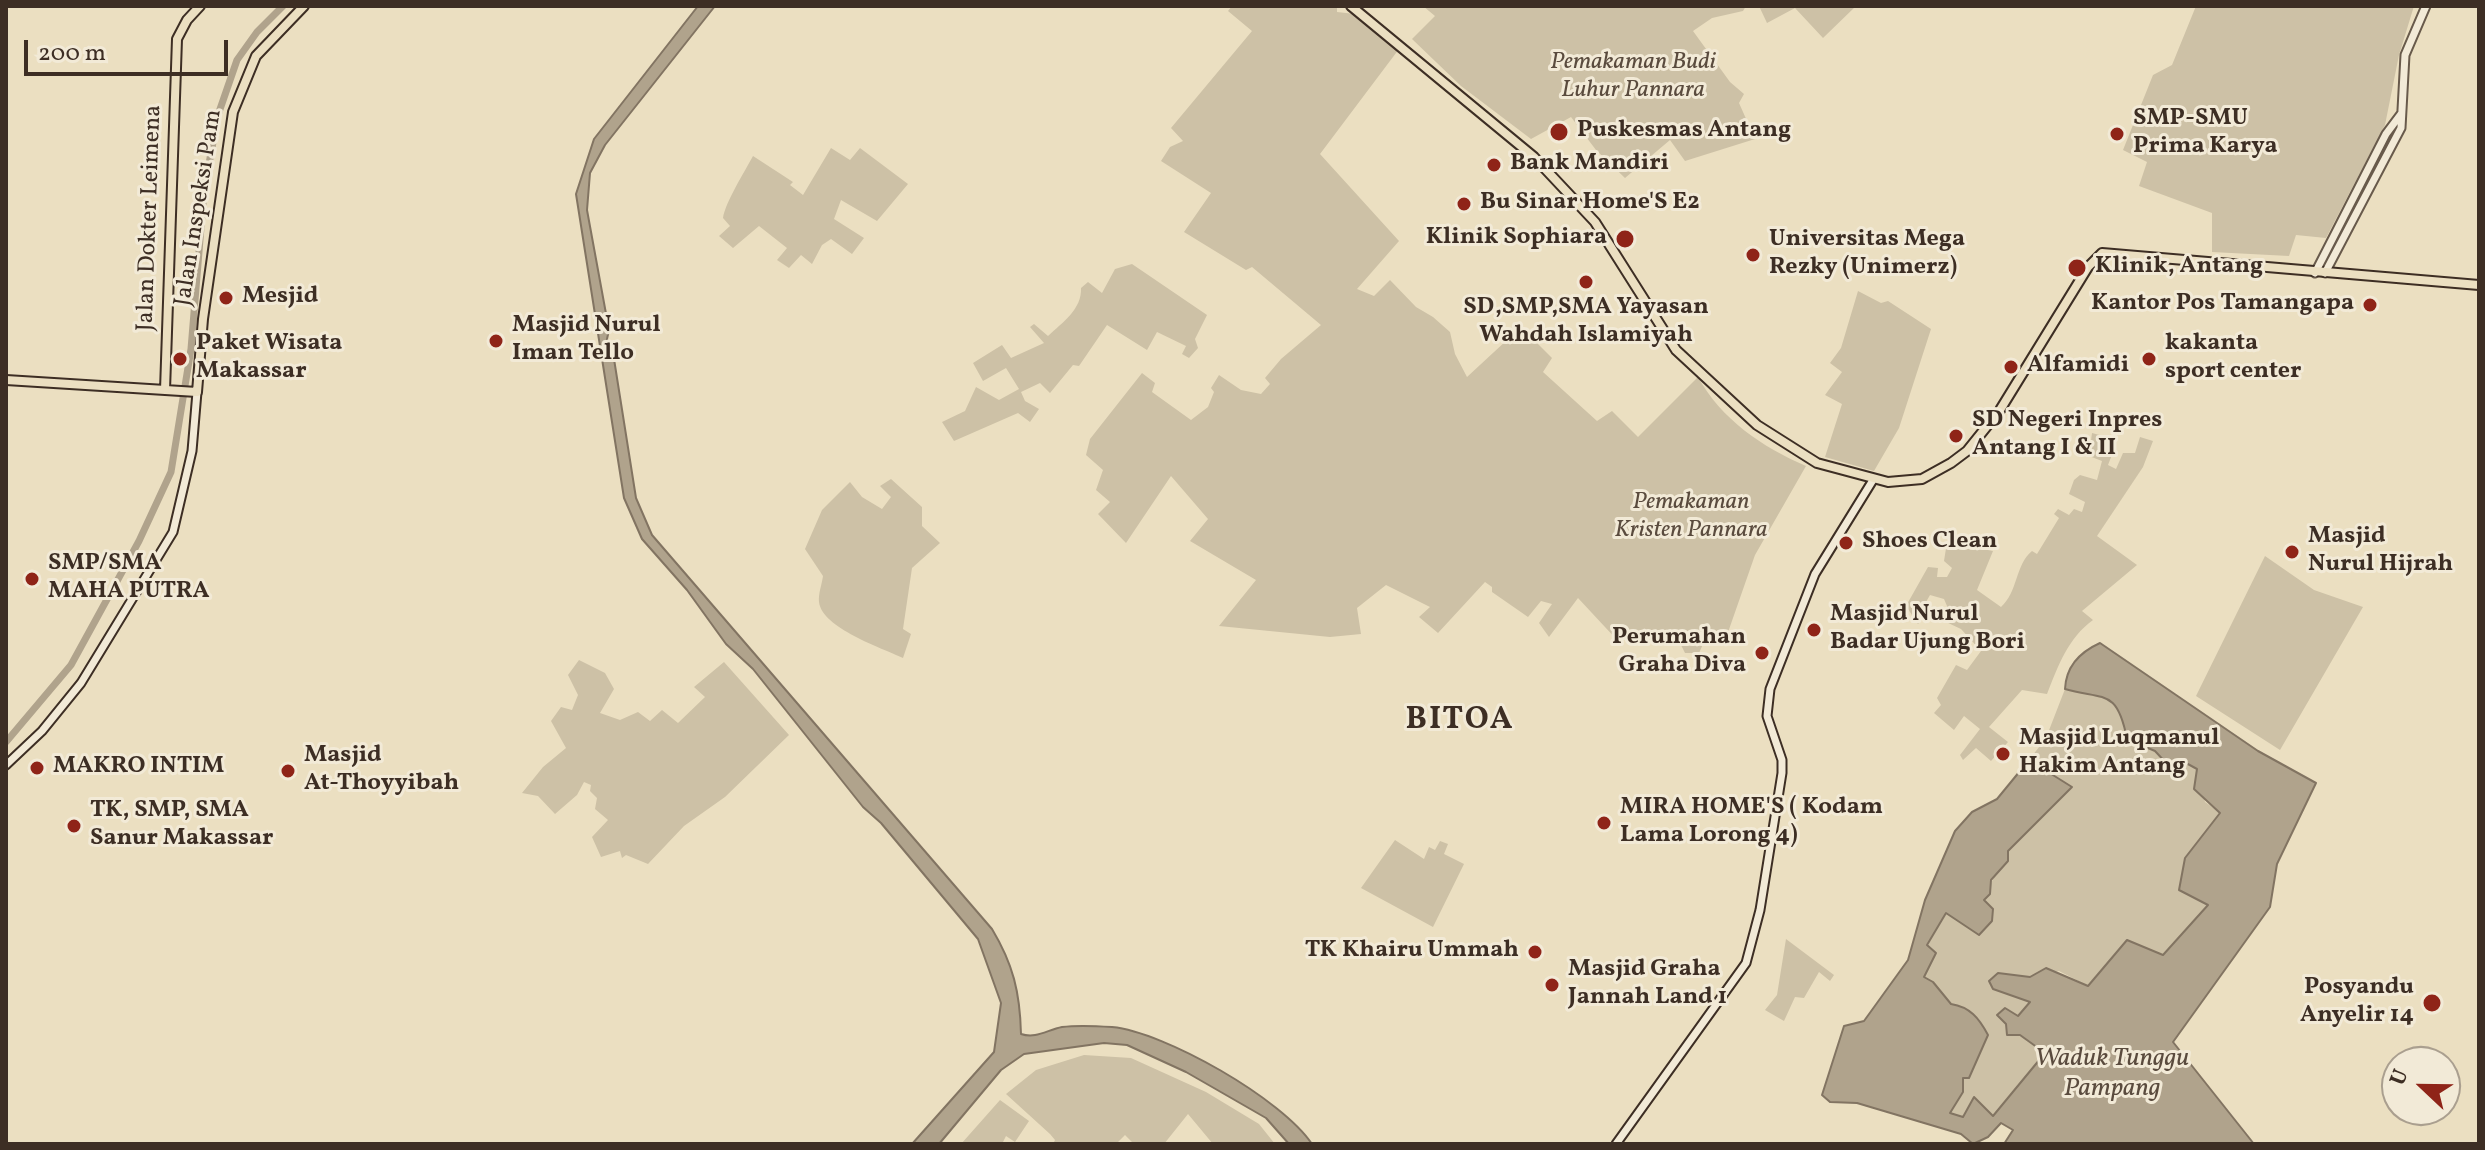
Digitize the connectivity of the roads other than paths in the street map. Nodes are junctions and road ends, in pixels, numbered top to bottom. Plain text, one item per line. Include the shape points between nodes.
1 (200, 6) edge
2 (304, 6) edge
3 (1351, 6) edge
4 (2426, 6) edge
5 (2320, 273) junction
6 (2479, 285) edge
7 (166, 378) junction
8 (6, 380) edge
9 (145, 389) junction
10 (165, 390) junction
11 (193, 392) junction
12 (1873, 480) junction
13 (6, 765) edge
14 (1616, 1144) edge

1 - 7 main road, Jalan Dokter Leimena via 177,39
2 - 11 main road, Jalan Inspeksi Pam via 256,56 233,112
3 - 12 main road via 1498,124 1552,175 1595,222 1676,350 1738,410 1817,463
4 - 5 main road via 2405,55 2396,137
5 - 6 main road
5 - 12 main road via 2099,255 1967,451 1922,479
7 - 9 main road
7 - 10 main road, Jalan Dokter Leimena
8 - 9 main road
9 - 10 main road
10 - 11 main road
11 - 13 main road via 192,451 173,532 81,683
12 - 14 main road via 1815,574 1767,698 1782,773 1746,963

